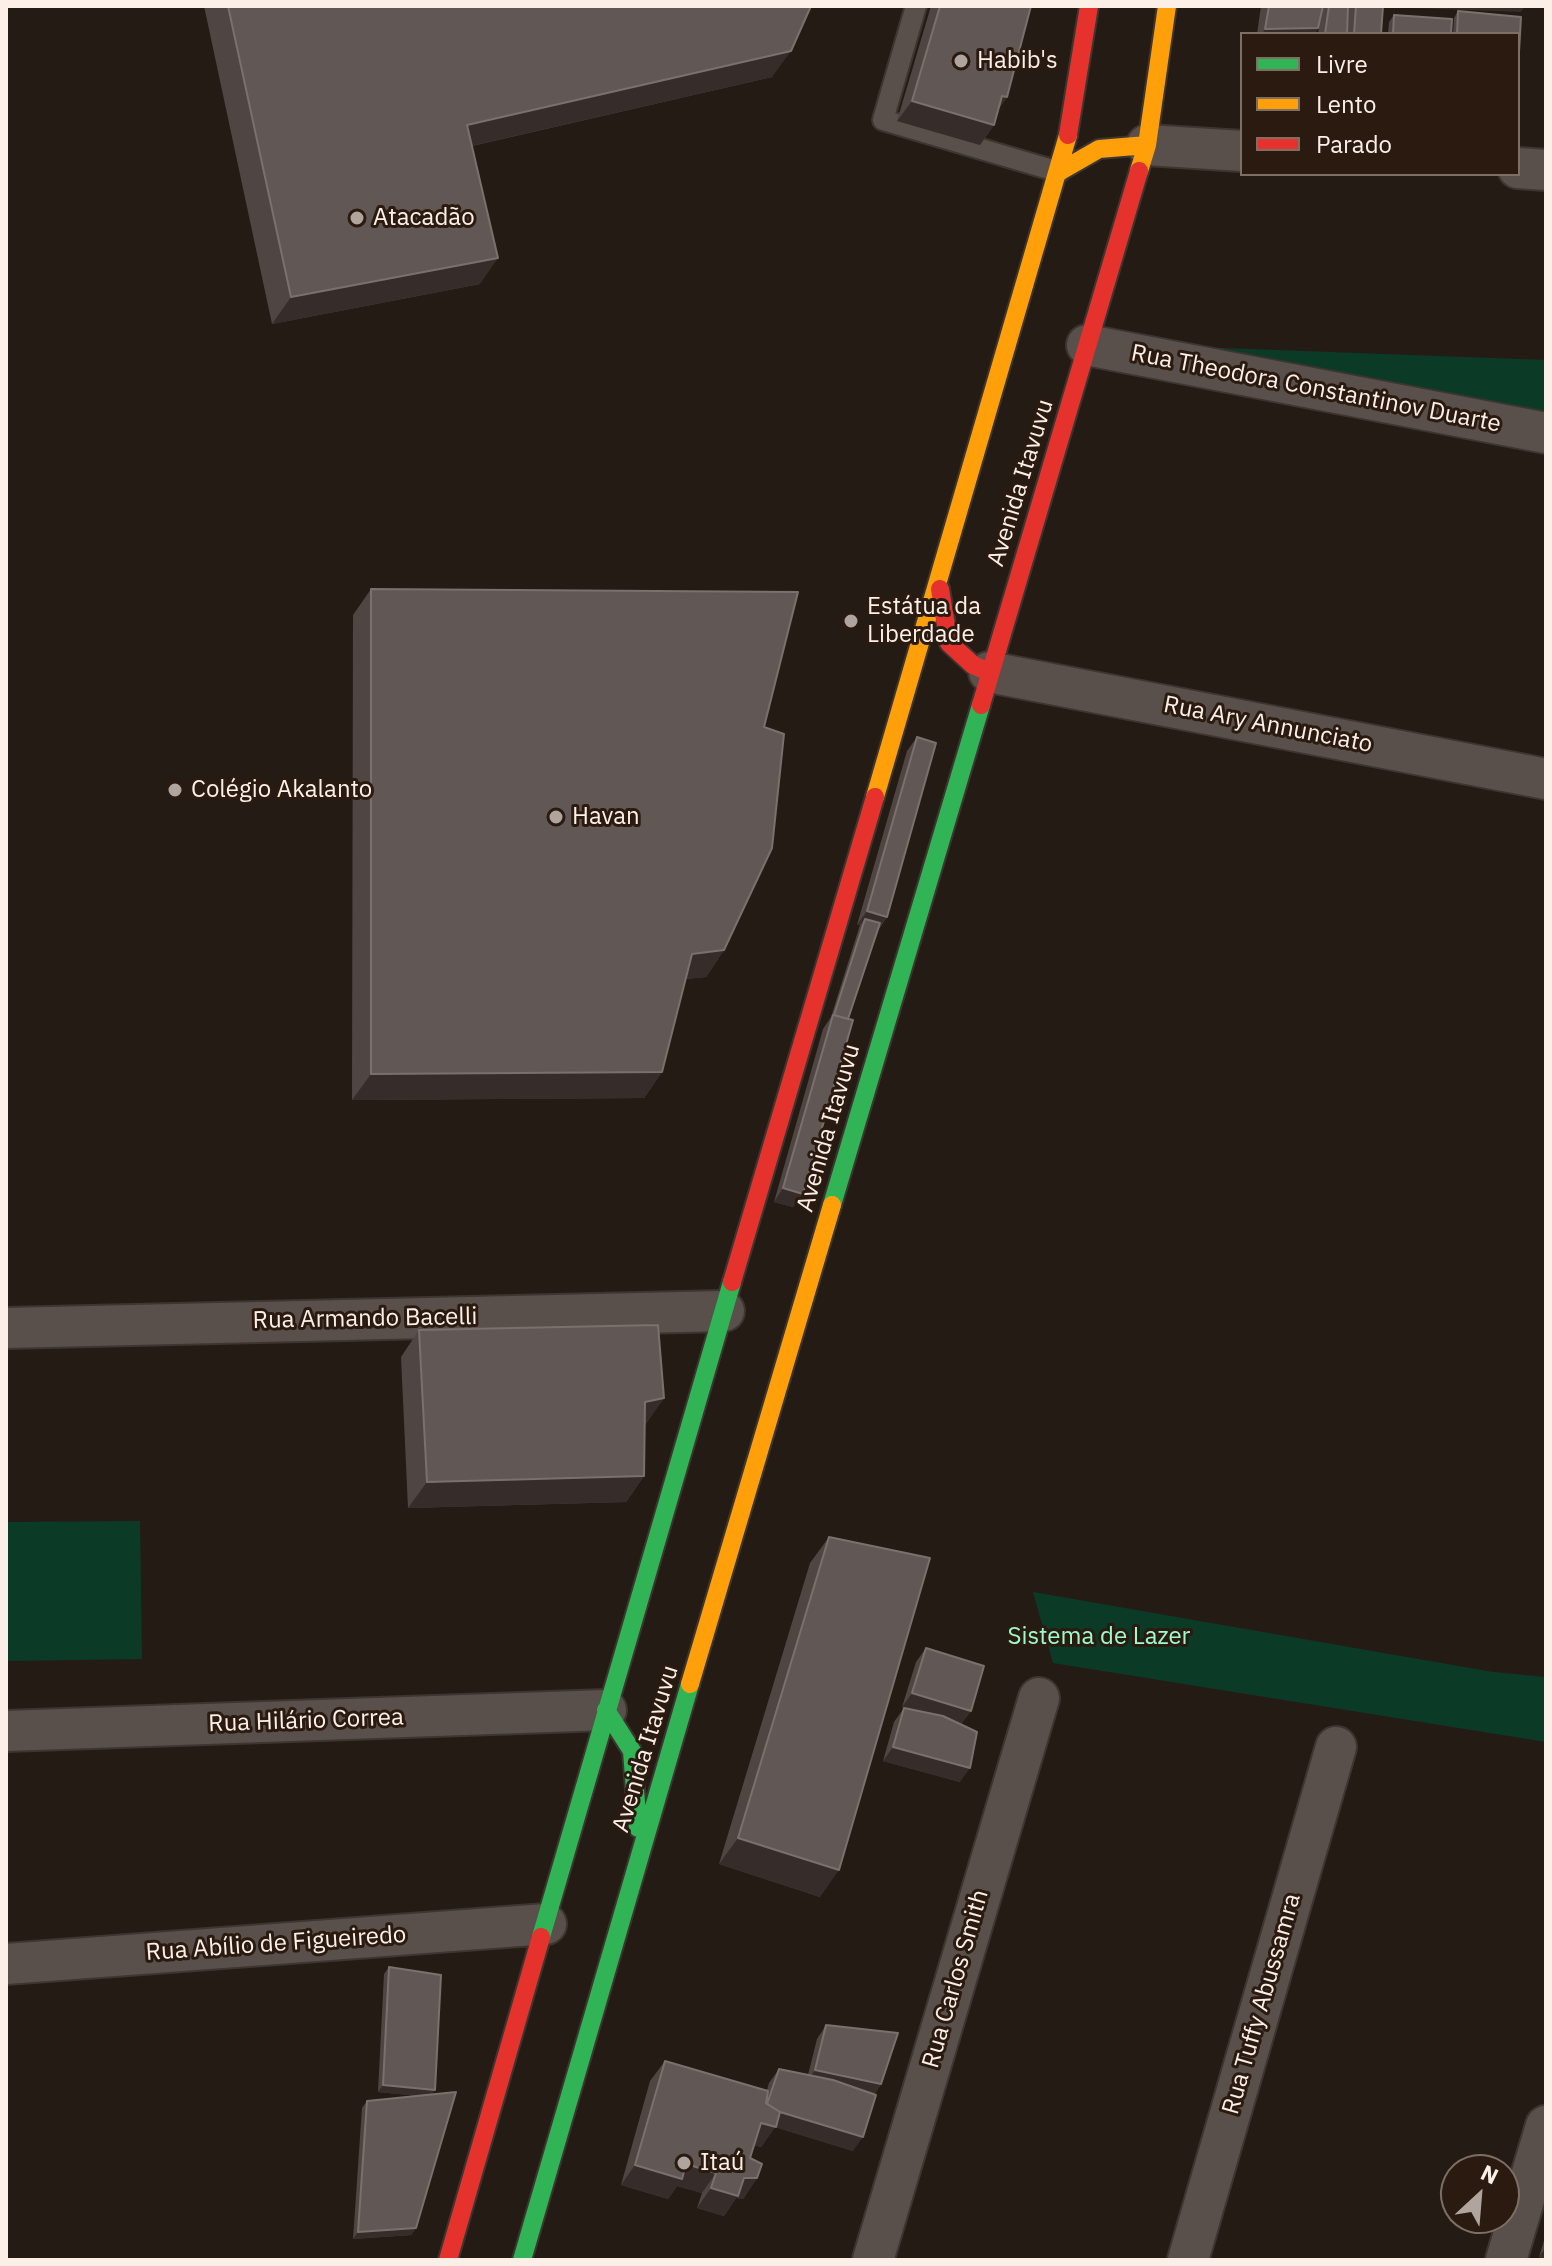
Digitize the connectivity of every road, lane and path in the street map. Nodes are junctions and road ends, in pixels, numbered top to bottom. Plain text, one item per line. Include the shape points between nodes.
1 (916, 6) edge
2 (1089, 6) edge
3 (1167, 6) edge
4 (1147, 145) junction
5 (1240, 151) edge
6 (1520, 168) edge
7 (1546, 170) edge
8 (1059, 172) junction
9 (1087, 345) junction
10 (1546, 433) edge
11 (939, 579) junction
12 (989, 672) junction
13 (1546, 779) edge
14 (724, 1311) junction
15 (6, 1328) edge
16 (1039, 1698) dead end
17 (606, 1710) junction
18 (6, 1731) edge
19 (1336, 1747) dead end
20 (640, 1851) junction
21 (546, 1924) junction
22 (6, 1964) edge
23 (1546, 2126) edge
24 (448, 2260) edge
25 (522, 2260) edge
26 (873, 2260) edge
27 (1188, 2260) edge
28 (1506, 2260) edge

1 - 8 lane via 883,120
2 - 8 main road, Avenida Itavuvu
3 - 4 main road, Avenida Itavuvu
4 - 5 street
4 - 8 main road via 1099,149
4 - 9 main road, Avenida Itavuvu
6 - 7 street
8 - 11 main road, Avenida Itavuvu
9 - 10 street, Rua Theodora Constantinov Duarte
9 - 12 main road, Avenida Itavuvu
11 - 12 main road via 949,643
11 - 14 main road, Avenida Itavuvu
12 - 13 street, Rua Ary Annunciato
12 - 20 main road, Avenida Itavuvu
14 - 15 street, Rua Armando Bacelli
14 - 17 main road, Avenida Itavuvu
16 - 26 street, Rua Carlos Smith
17 - 18 street, Rua Hilário Correa
17 - 20 main road via 632,1751
17 - 21 main road, Avenida Itavuvu
19 - 27 street, Rua Tuffy Abussamra
20 - 25 main road, Avenida Itavuvu
21 - 22 street, Rua Abílio de Figueiredo
21 - 24 main road, Avenida Itavuvu
23 - 28 street

